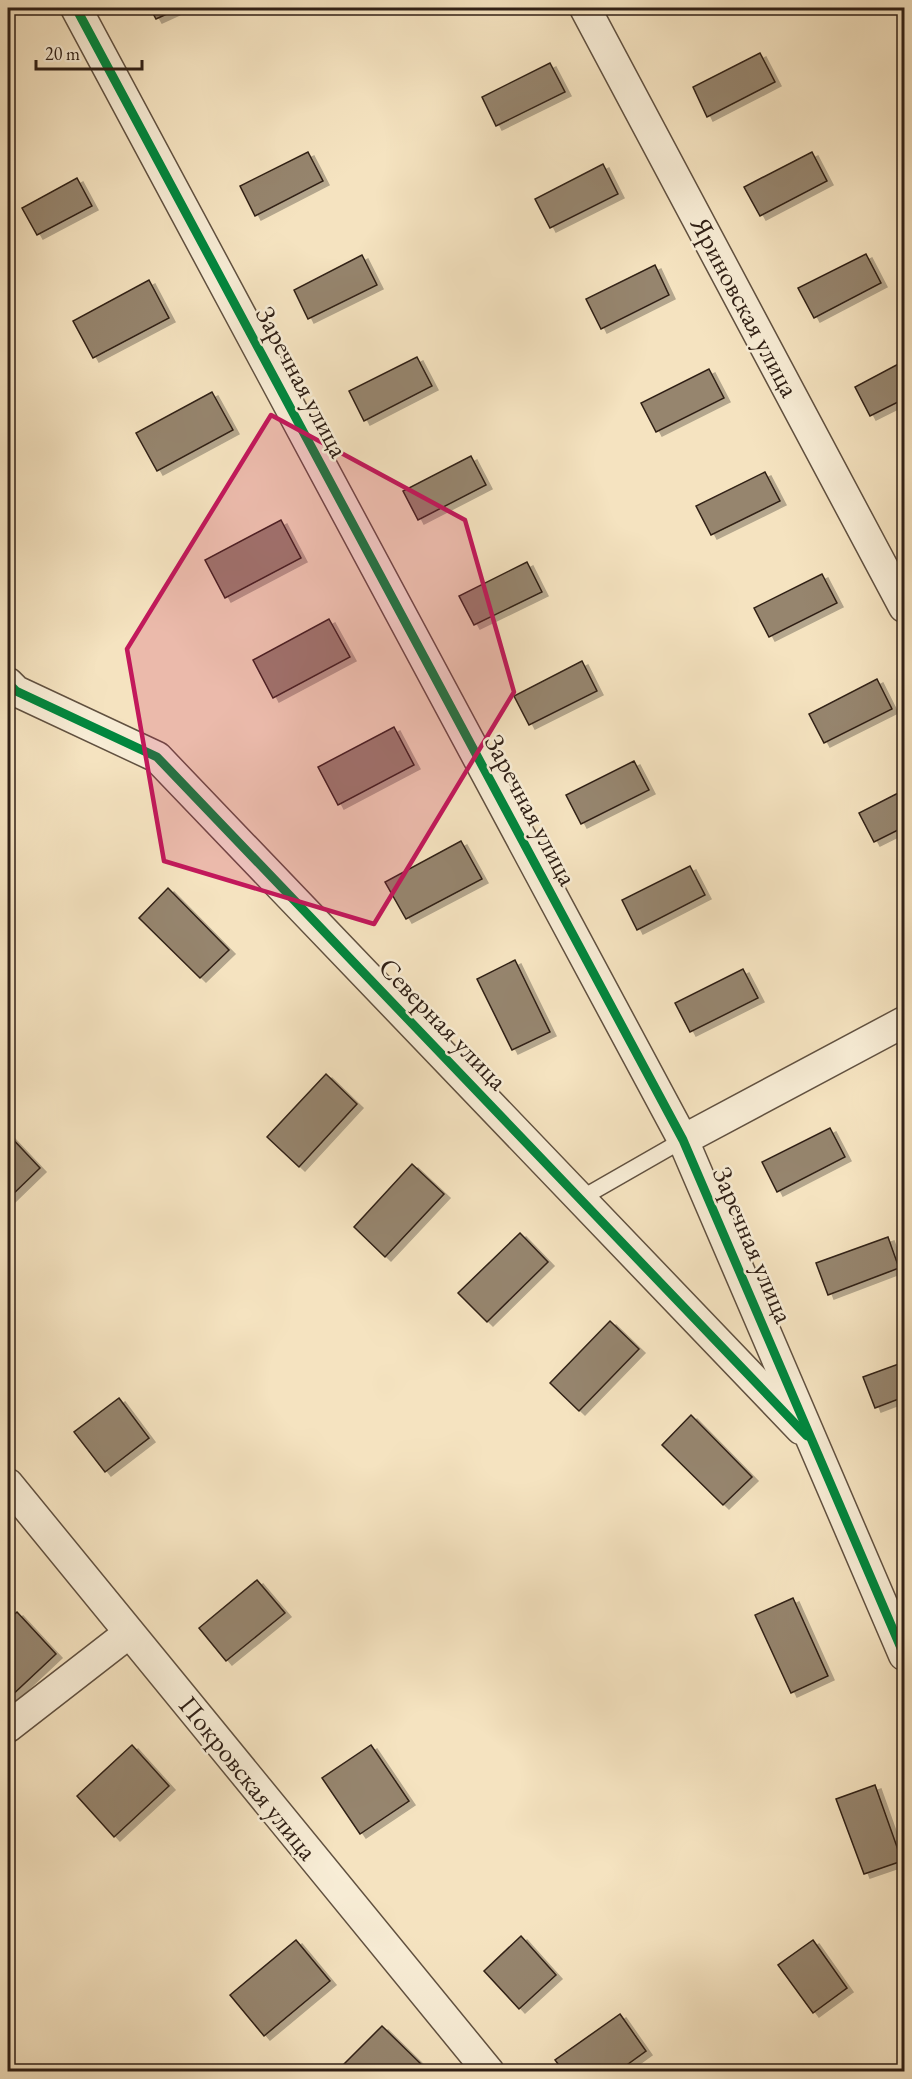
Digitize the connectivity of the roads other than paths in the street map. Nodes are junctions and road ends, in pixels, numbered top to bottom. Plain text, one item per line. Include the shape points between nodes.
1 (76, 8) edge
2 (585, 8) edge
3 (904, 607) edge
4 (8, 683) edge
5 (904, 1022) edge
6 (683, 1140) junction
7 (580, 1199) junction
8 (813, 1442) junction
9 (8, 1484) edge
10 (129, 1633) junction
11 (904, 1655) edge
12 (8, 1727) edge
13 (489, 2072) edge

1 - 6 street, Заречная улица
2 - 3 street, Яриновская улица
4 - 7 street, Северная улица via 16,691 157,757
5 - 6 street
6 - 7 lane
6 - 8 street, Заречная улица
7 - 8 street, Северная улица
8 - 11 street, Заречная улица
9 - 10 street, Покровская улица
10 - 12 street
10 - 13 street, Покровская улица

